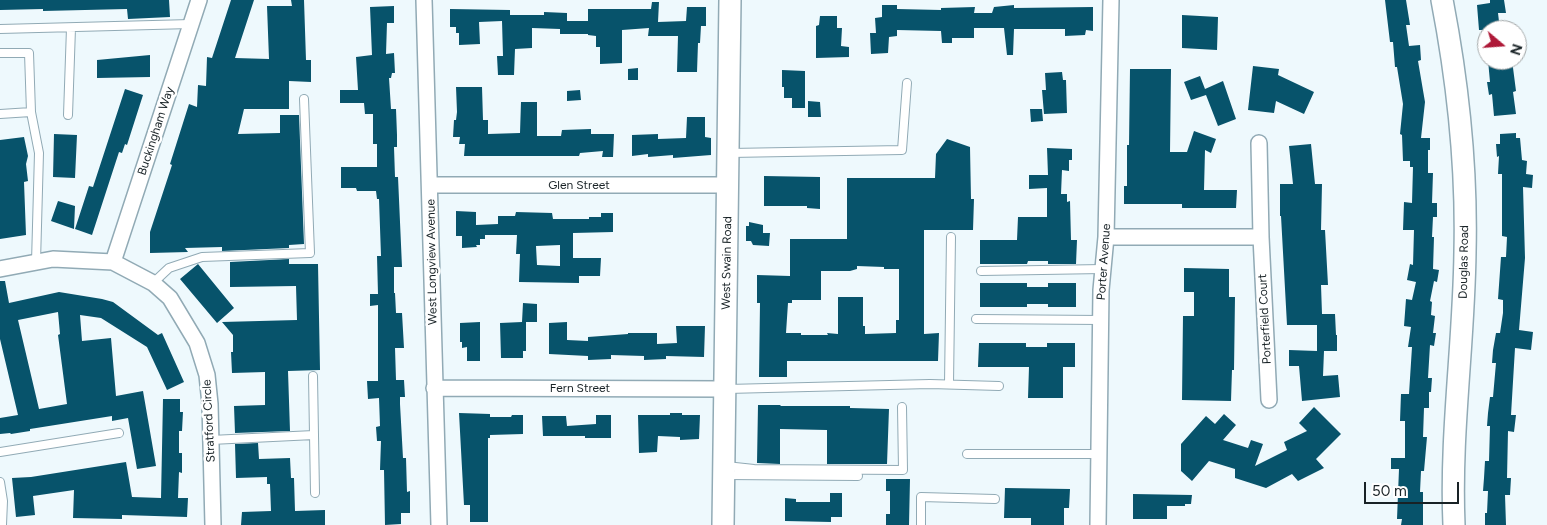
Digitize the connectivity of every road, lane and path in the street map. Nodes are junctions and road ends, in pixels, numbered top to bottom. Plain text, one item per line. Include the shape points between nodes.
1 (199, 0) edge
2 (424, 0) edge
3 (730, 0) edge
4 (1111, 0) edge
5 (1442, 0) edge
6 (191, 24) junction
7 (71, 28) junction
8 (0, 29) edge
9 (0, 53) edge
10 (907, 84) dead end
11 (304, 99) dead end
12 (31, 112) junction
13 (0, 114) edge
14 (68, 115) dead end
15 (1260, 143) dead end
16 (728, 153) junction
17 (430, 185) junction
18 (728, 185) junction
19 (951, 237) dead end
20 (1106, 237) junction
21 (1261, 237) junction
22 (36, 262) junction
23 (113, 262) junction
24 (0, 269) edge
25 (1103, 269) junction
26 (981, 270) dead end
27 (153, 283) junction
28 (976, 319) dead end
29 (1101, 320) junction
30 (313, 376) dead end
31 (950, 384) junction
32 (999, 386) dead end
33 (434, 388) junction
34 (725, 389) junction
35 (1269, 400) dead end
36 (902, 407) dead end
37 (119, 433) dead end
38 (314, 435) junction
39 (211, 440) junction
40 (0, 452) edge
41 (967, 454) dead end
42 (1099, 454) junction
43 (724, 470) junction
44 (858, 476) dead end
45 (0, 482) edge
46 (315, 493) dead end
47 (995, 500) dead end
48 (2, 525) edge
49 (213, 525) edge
50 (439, 525) edge
51 (724, 525) edge
52 (922, 525) edge
53 (1098, 525) edge
54 (1454, 525) edge

1 - 6 street, Buckingham Way
2 - 17 street, West Longview Avenue
3 - 16 street, West Swain Road
4 - 20 street, Porter Avenue
5 - 54 street, Douglas Road via 1458,107 1465,207 1454,452
6 - 7 lane
6 - 23 street, Buckingham Way
7 - 8 lane
7 - 14 lane
9 - 12 lane via 29,53
10 - 16 lane via 902,150
11 - 27 lane via 310,253 202,257 169,268
12 - 13 lane
12 - 22 lane via 39,153
15 - 21 street, Porterfield Court
16 - 18 street, West Swain Road
17 - 18 street, Glen Street
17 - 33 street, West Longview Avenue
18 - 34 street, West Swain Road
19 - 31 lane
20 - 21 street
20 - 25 street, Porter Avenue
21 - 35 street, Porterfield Court
22 - 23 street, Stratford Circle via 65,259
22 - 24 street, Stratford Circle
23 - 27 street, Stratford Circle
25 - 26 lane
25 - 29 street, Porter Avenue
27 - 39 street, Stratford Circle via 170,298 203,359
28 - 29 lane
29 - 42 street, Porter Avenue
30 - 38 lane
31 - 32 lane
31 - 34 lane
33 - 34 street, Fern Street
33 - 50 street, West Longview Avenue
34 - 43 street, West Swain Road
36 - 43 lane via 903,470
37 - 40 lane
38 - 39 lane
38 - 46 lane
39 - 49 street, Stratford Circle
41 - 42 lane
42 - 53 street, Porter Avenue
43 - 44 lane
43 - 51 street, West Swain Road
45 - 48 lane
47 - 52 lane via 922,496

